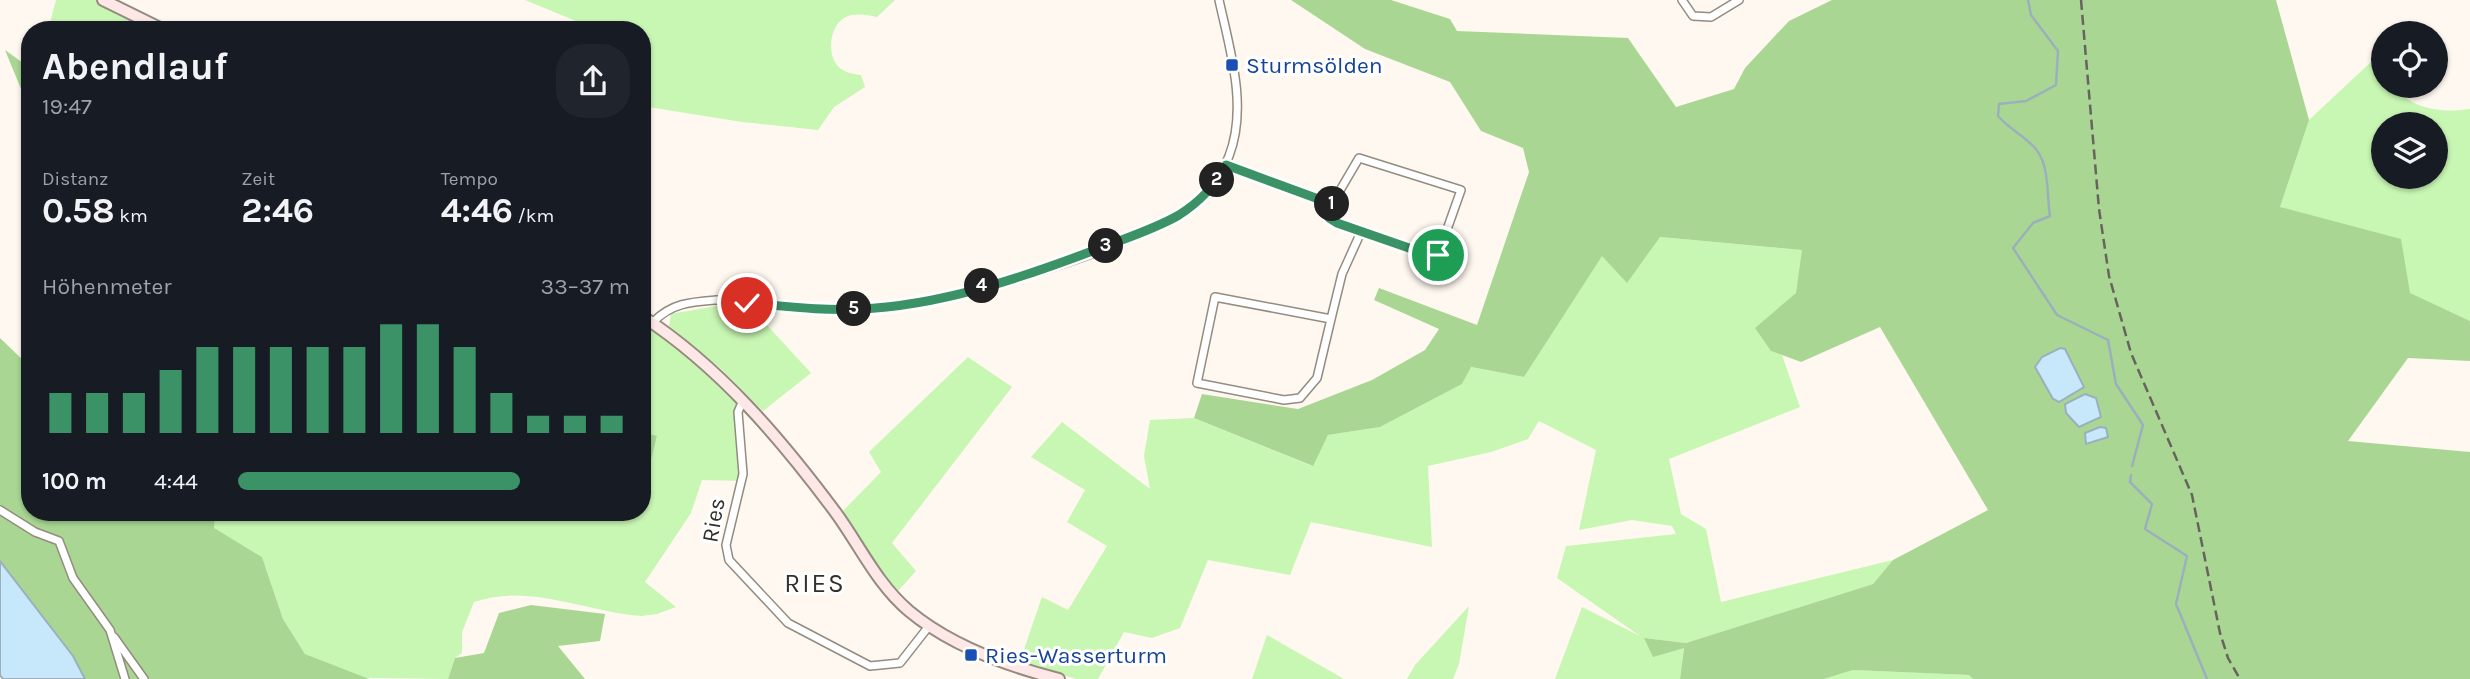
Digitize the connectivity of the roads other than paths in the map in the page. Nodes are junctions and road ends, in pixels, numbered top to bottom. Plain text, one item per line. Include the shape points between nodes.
1 (103, 0) edge
2 (1219, 0) edge
3 (1682, 0) edge
4 (1739, 0) edge
5 (146, 21) edge
6 (1226, 165) junction
7 (1332, 204) junction
8 (1361, 232) junction
9 (1331, 319) junction
10 (653, 322) joint
11 (743, 400) junction
12 (0, 510) edge
13 (929, 626) junction
14 (110, 630) junction
15 (125, 679) edge
16 (144, 679) edge
17 (1059, 679) edge

1 - 5 street
2 - 6 street via 1238,110
3 - 4 street via 1688,12 1699,18 1711,17
6 - 7 street
6 - 10 street via 1201,198 1179,215 1008,279 927,299 859,309 694,301 666,310
7 - 8 street via 1329,218
7 - 8 street via 1359,158 1461,190 1435,256
8 - 9 street via 1342,274
9 - 9 street via 1215,296 1197,383 1284,400 1300,398 1317,378
10 - 11 street
11 - 13 street via 837,515 885,587
11 - 13 street, Ries via 738,412 743,474 726,545 729,560 788,623 870,666 900,663
12 - 14 street via 59,541 73,578
13 - 17 street via 979,653
14 - 15 street
14 - 16 street

